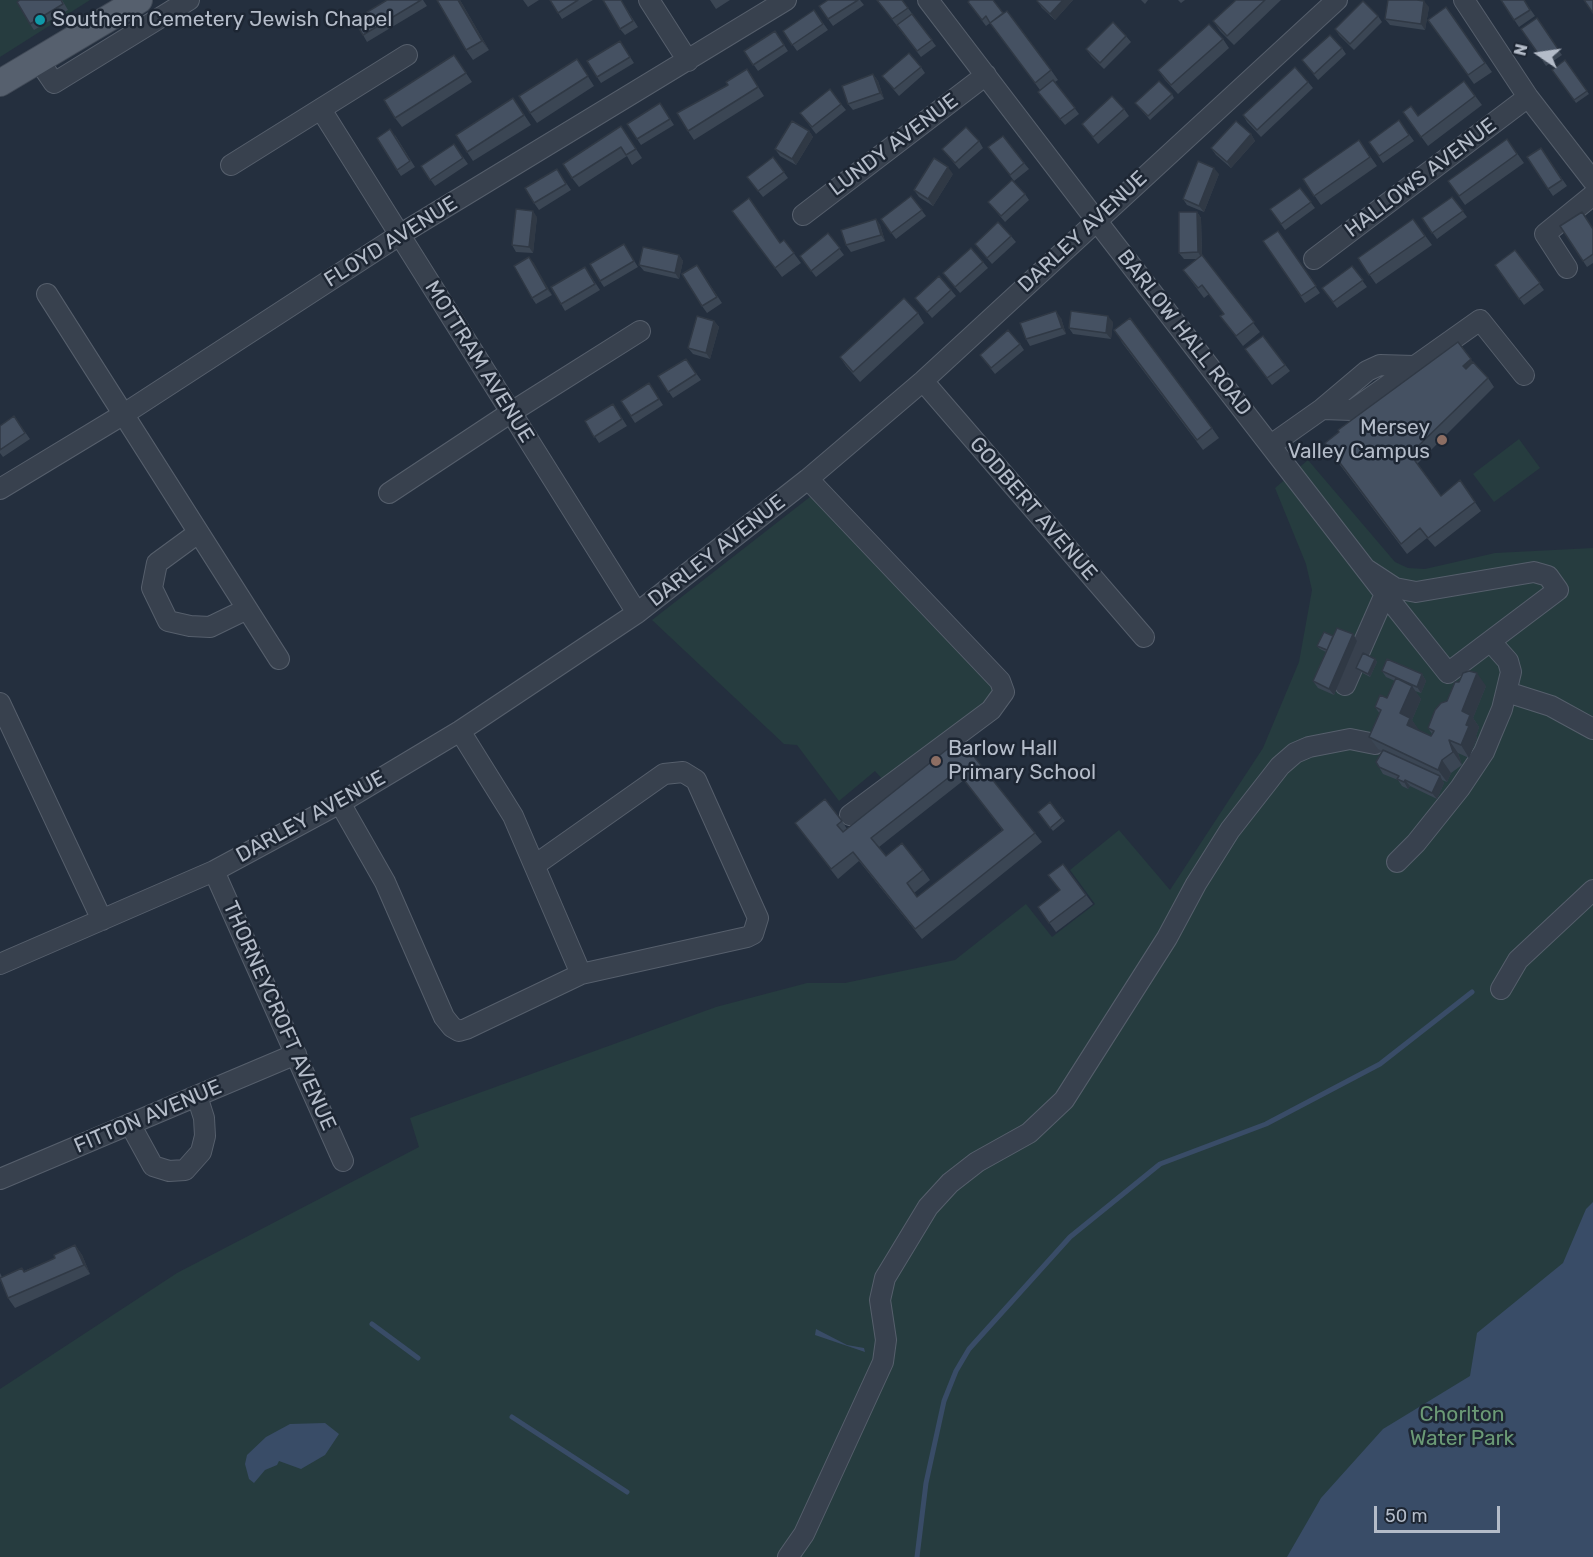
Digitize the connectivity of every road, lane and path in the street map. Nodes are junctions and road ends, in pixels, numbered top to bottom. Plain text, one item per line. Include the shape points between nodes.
1 (139, 0) edge
2 (189, 0) edge
3 (649, 0) edge
4 (786, 0) edge
5 (928, 0) edge
6 (1337, 0) edge
7 (1464, 0) edge
8 (406, 55) dead end
9 (39, 61) junction
10 (688, 61) junction
11 (986, 75) junction
12 (2, 77) edge
13 (1528, 97) junction
14 (322, 111) junction
15 (1587, 160) edge
16 (231, 165) dead end
17 (1593, 181) edge
18 (1593, 195) edge
19 (803, 215) dead end
20 (1096, 220) junction
21 (401, 234) junction
22 (1314, 259) dead end
23 (1567, 268) dead end
24 (47, 294) dead end
25 (640, 331) dead end
26 (1524, 375) dead end
27 (923, 381) junction
28 (510, 413) junction
29 (124, 414) junction
30 (1271, 445) junction
31 (808, 479) junction
32 (0, 489) edge
33 (389, 493) dead end
34 (198, 533) junction
35 (1366, 569) junction
36 (1385, 594) junction
37 (247, 609) junction
38 (637, 613) junction
39 (1144, 637) dead end
40 (1491, 642) junction
41 (279, 659) dead end
42 (1345, 686) dead end
43 (1507, 692) junction
44 (0, 703) edge
45 (1593, 729) edge
46 (460, 731) junction
47 (8, 741) edge
48 (1375, 744) edge
49 (340, 802) junction
50 (850, 814) dead end
51 (1397, 862) dead end
52 (535, 865) junction
53 (214, 871) junction
54 (1593, 890) edge
55 (102, 920) junction
56 (0, 964) edge
57 (581, 974) junction
58 (1501, 989) dead end
59 (296, 1054) junction
60 (197, 1096) junction
61 (130, 1124) junction
62 (343, 1161) dead end
63 (0, 1179) edge
64 (788, 1557) edge

1 - 9 main road
2 - 9 street via 54,82
3 - 10 street
4 - 10 street, FLOYD AVENUE
5 - 11 street, BARLOW HALL ROAD
6 - 20 street, DARLEY AVENUE
7 - 13 street
8 - 14 street
9 - 12 main road
10 - 21 street, FLOYD AVENUE
11 - 19 street, LUNDY AVENUE
11 - 20 street, BARLOW HALL ROAD
13 - 15 street
13 - 22 street, HALLOWS AVENUE
14 - 16 street
14 - 21 street, MOTTRAM AVENUE
15 - 17 street
18 - 23 street via 1545,234
20 - 27 street, DARLEY AVENUE
20 - 30 street, BARLOW HALL ROAD
21 - 28 street, MOTTRAM AVENUE
21 - 29 street, FLOYD AVENUE
24 - 29 street
25 - 28 street
26 - 30 street via 1480,320 1353,410 1322,409
27 - 31 street, DARLEY AVENUE
27 - 39 street, GODBERT AVENUE
28 - 33 street
28 - 38 street, MOTTRAM AVENUE
29 - 32 street, FLOYD AVENUE
29 - 34 street
30 - 35 street, BARLOW HALL ROAD
31 - 38 street, DARLEY AVENUE
31 - 50 street via 1000,681 1004,692 990,710
34 - 37 street
34 - 37 street via 157,563 152,588 168,621 210,627
35 - 36 street, BARLOW HALL ROAD
35 - 40 street via 1395,588 1416,592 1534,573 1548,576 1558,590
36 - 40 street, BARLOW HALL ROAD via 1448,673
36 - 42 street
37 - 41 street
38 - 46 street, DARLEY AVENUE
40 - 43 street via 1508,661 1511,672
43 - 45 street via 1551,706
43 - 51 street via 1484,752 1460,788
44 - 47 street
46 - 49 street, DARLEY AVENUE
46 - 52 street via 513,816
47 - 55 street
48 - 64 street via 1350,739 1309,747 1280,766 1230,830 1064,1100 1029,1133 991,1153 950,1183 921,1215 885,1278 880,1300 886,1340 883,1362 813,1517
49 - 53 street, DARLEY AVENUE
49 - 57 street via 385,882 444,1017 452,1027 466,1029
52 - 57 street
52 - 57 street via 664,774 683,772 696,780 758,918 753,934 747,938
53 - 55 street, DARLEY AVENUE
53 - 59 street, THORNEYCROFT AVENUE
54 - 58 street via 1518,960
55 - 56 street, DARLEY AVENUE
59 - 60 street, FITTON AVENUE
59 - 62 street, THORNEYCROFT AVENUE
60 - 61 street, FITTON AVENUE
60 - 61 street via 205,1136 201,1152 185,1170 153,1166
61 - 63 street, FITTON AVENUE

